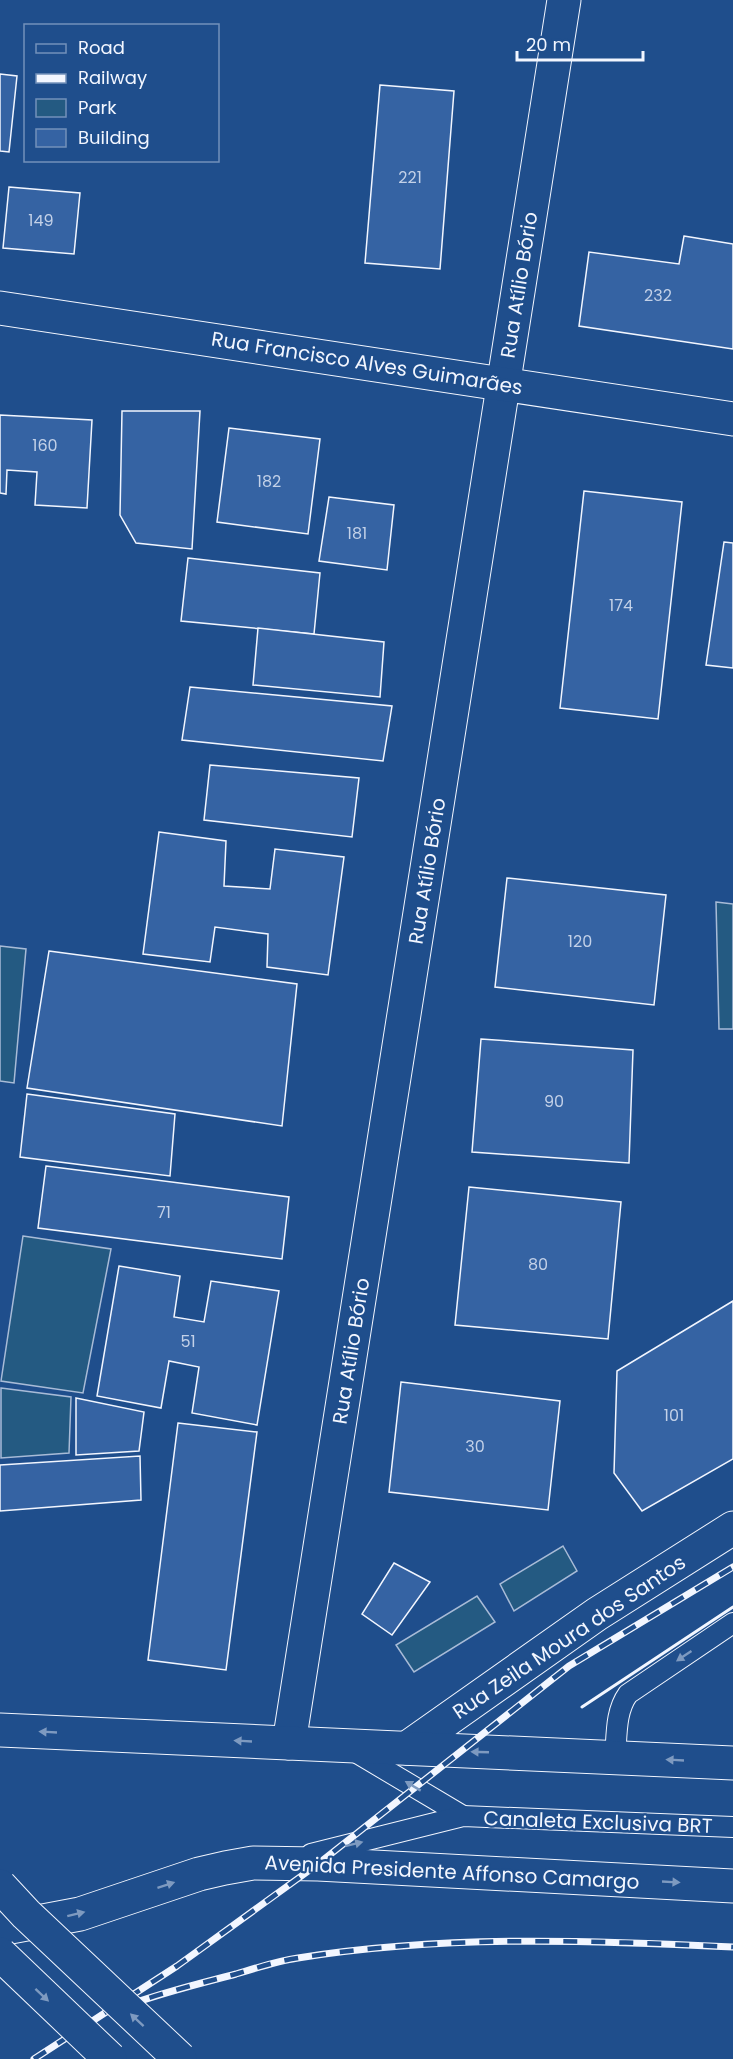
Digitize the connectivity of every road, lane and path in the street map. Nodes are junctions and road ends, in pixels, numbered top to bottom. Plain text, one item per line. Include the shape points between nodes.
1 (564, 0) edge
2 (0, 308) edge
3 (504, 384) junction
4 (733, 419) edge
5 (733, 1528) edge
6 (733, 1623) edge
7 (0, 1730) edge
8 (290, 1743) junction
9 (343, 1746) junction
10 (407, 1748) junction
11 (615, 1758) junction
12 (733, 1763) edge
13 (463, 1816) junction
14 (733, 1827) edge
15 (277, 1863) junction
16 (0, 1886) edge
17 (733, 1886) edge
18 (0, 1929) edge
19 (0, 1954) edge
20 (110, 2059) edge
21 (180, 2059) edge

1 - 3 street, Rua Atílio Bório
2 - 3 street, Rua Francisco Alves Guimarães
3 - 4 street, Rua Francisco Alves Guimarães
3 - 8 street, Rua Atílio Bório
5 - 10 street, Rua Zeila Moura dos Santos via 579,1627
6 -> 11 lane via 628,1694 619,1712
8 -> 7 street
8 - 9 street
9 - 10 street
13 -> 9 lane, Canaleta Exclusiva BRT
11 -> 10 street
12 -> 11 street
13 - 14 lane, Canaleta Exclusiva BRT
15 -> 13 lane, Canaleta Exclusiva BRT
15 -> 17 street, Avenida Presidente Affonso Camargo
18 -> 15 street, Avenida Presidente Affonso Camargo via 80,1914 199,1874 253,1863
21 -> 16 street, bridge
19 -> 20 street, bridge

